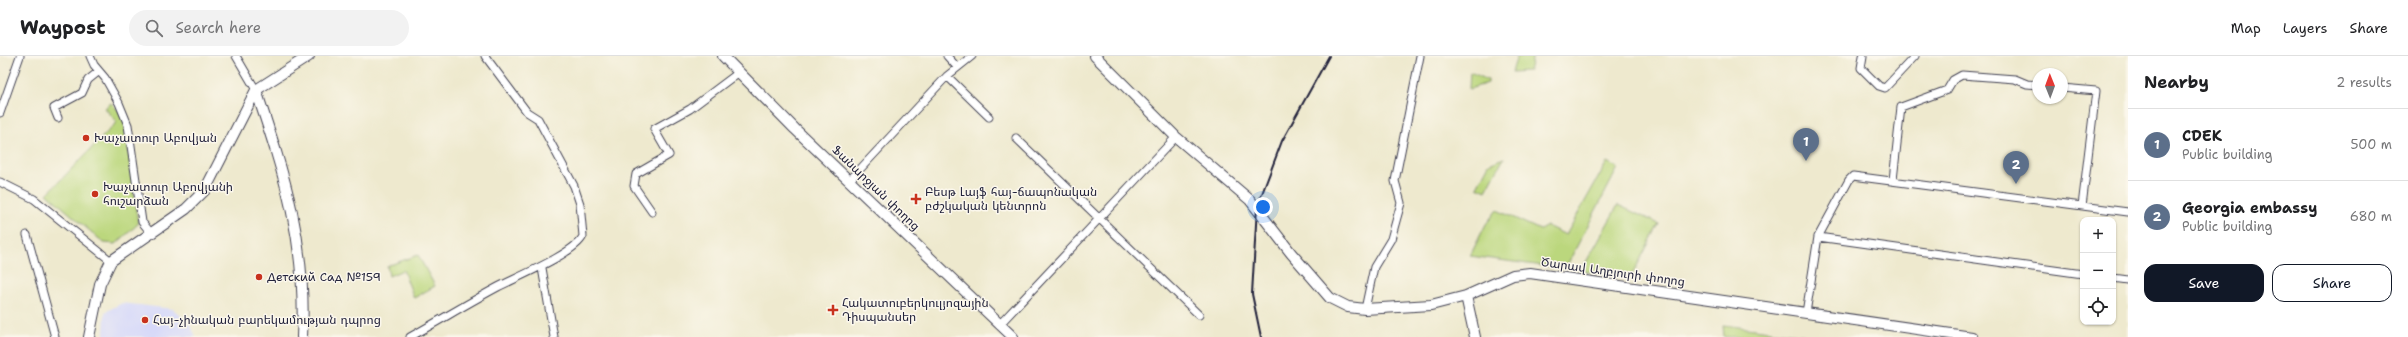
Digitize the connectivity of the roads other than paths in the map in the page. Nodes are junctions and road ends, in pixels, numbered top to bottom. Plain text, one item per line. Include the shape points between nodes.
1 (20, 56) edge
2 (90, 56) edge
3 (236, 56) edge
4 (309, 56) edge
5 (485, 56) edge
6 (723, 56) edge
7 (946, 56) edge
8 (972, 56) edge
9 (1095, 56) edge
10 (1420, 56) edge
11 (1864, 56) edge
12 (1915, 56) edge
13 (957, 67) junction
14 (98, 72) junction
15 (738, 73) junction
16 (947, 76) junction
17 (2032, 84) edge
18 (2068, 89) edge
19 (255, 92) junction
20 (0, 113) edge
21 (989, 117) dead end
22 (58, 118) dead end
23 (1016, 138) dead end
24 (1176, 138) junction
25 (1893, 180) junction
26 (849, 181) junction
27 (0, 182) edge
28 (2082, 206) junction
29 (652, 212) dead end
30 (2128, 212) edge
31 (1100, 219) junction
32 (151, 233) junction
33 (27, 234) dead end
34 (1818, 238) junction
35 (111, 261) junction
36 (542, 268) junction
37 (2080, 274) edge
38 (2116, 278) edge
39 (2128, 280) edge
40 (1466, 296) junction
41 (1366, 309) junction
42 (1806, 313) junction
43 (1199, 315) dead end
44 (1000, 324) junction
45 (55, 337) edge
46 (89, 337) edge
47 (301, 337) edge
48 (410, 337) edge
49 (554, 337) edge
50 (1013, 337) edge
51 (1475, 337) edge
52 (1972, 337) edge

1 - 20 street
2 - 14 street
3 - 19 street
4 - 19 main road
5 - 36 street via 527,112 538,119 574,186 580,204 582,238
6 - 15 main road, Ֆանարջյան փողոց
7 - 13 street
8 - 13 street
9 - 24 main road, Ծարավ Աղբյուրի փողոց
10 - 41 street via 1395,181 1401,203 1391,239 1374,267
11 - 12 street via 1861,68 1879,86 1885,88
13 - 16 street
14 - 22 street via 88,80 82,93 54,108
14 - 32 street via 105,78 120,103 128,125 142,222
15 - 26 main road, Ֆանարջյան փողոց
15 - 29 street via 690,109 654,128 669,155 636,174 634,186
16 - 21 street
16 - 26 street
17 - 25 street via 2015,79 1962,75 1953,80 1947,90 1901,107
18 - 28 street via 2096,91
19 - 32 main road via 205,190 186,209
19 - 47 main road via 281,165 296,225 304,296
23 - 31 street
24 - 31 street
24 - 41 main road, Ծարավ Աղբյուրի փողոց via 1250,200 1330,298 1348,308
25 - 28 street
25 - 34 street via 1857,176 1851,178
26 - 44 main road, Ֆանարջյան փողոց
27 - 35 street via 34,199
28 - 30 street
31 - 43 street
31 - 44 street
32 - 35 main road
33 - 45 street
34 - 37 street
34 - 42 street
35 - 46 main road via 100,284
36 - 48 street via 499,287
36 - 49 street
38 - 39 street
40 - 41 main road, Ծարավ Աղբյուրի փողոց via 1431,305
40 - 42 main road, Ծարավ Աղբյուրի փողոց via 1513,275 1530,273
40 - 51 main road
42 - 52 main road, Ծարավ Աղբյուրի փողոց
44 - 50 main road, Ֆանարջյան փողոց

